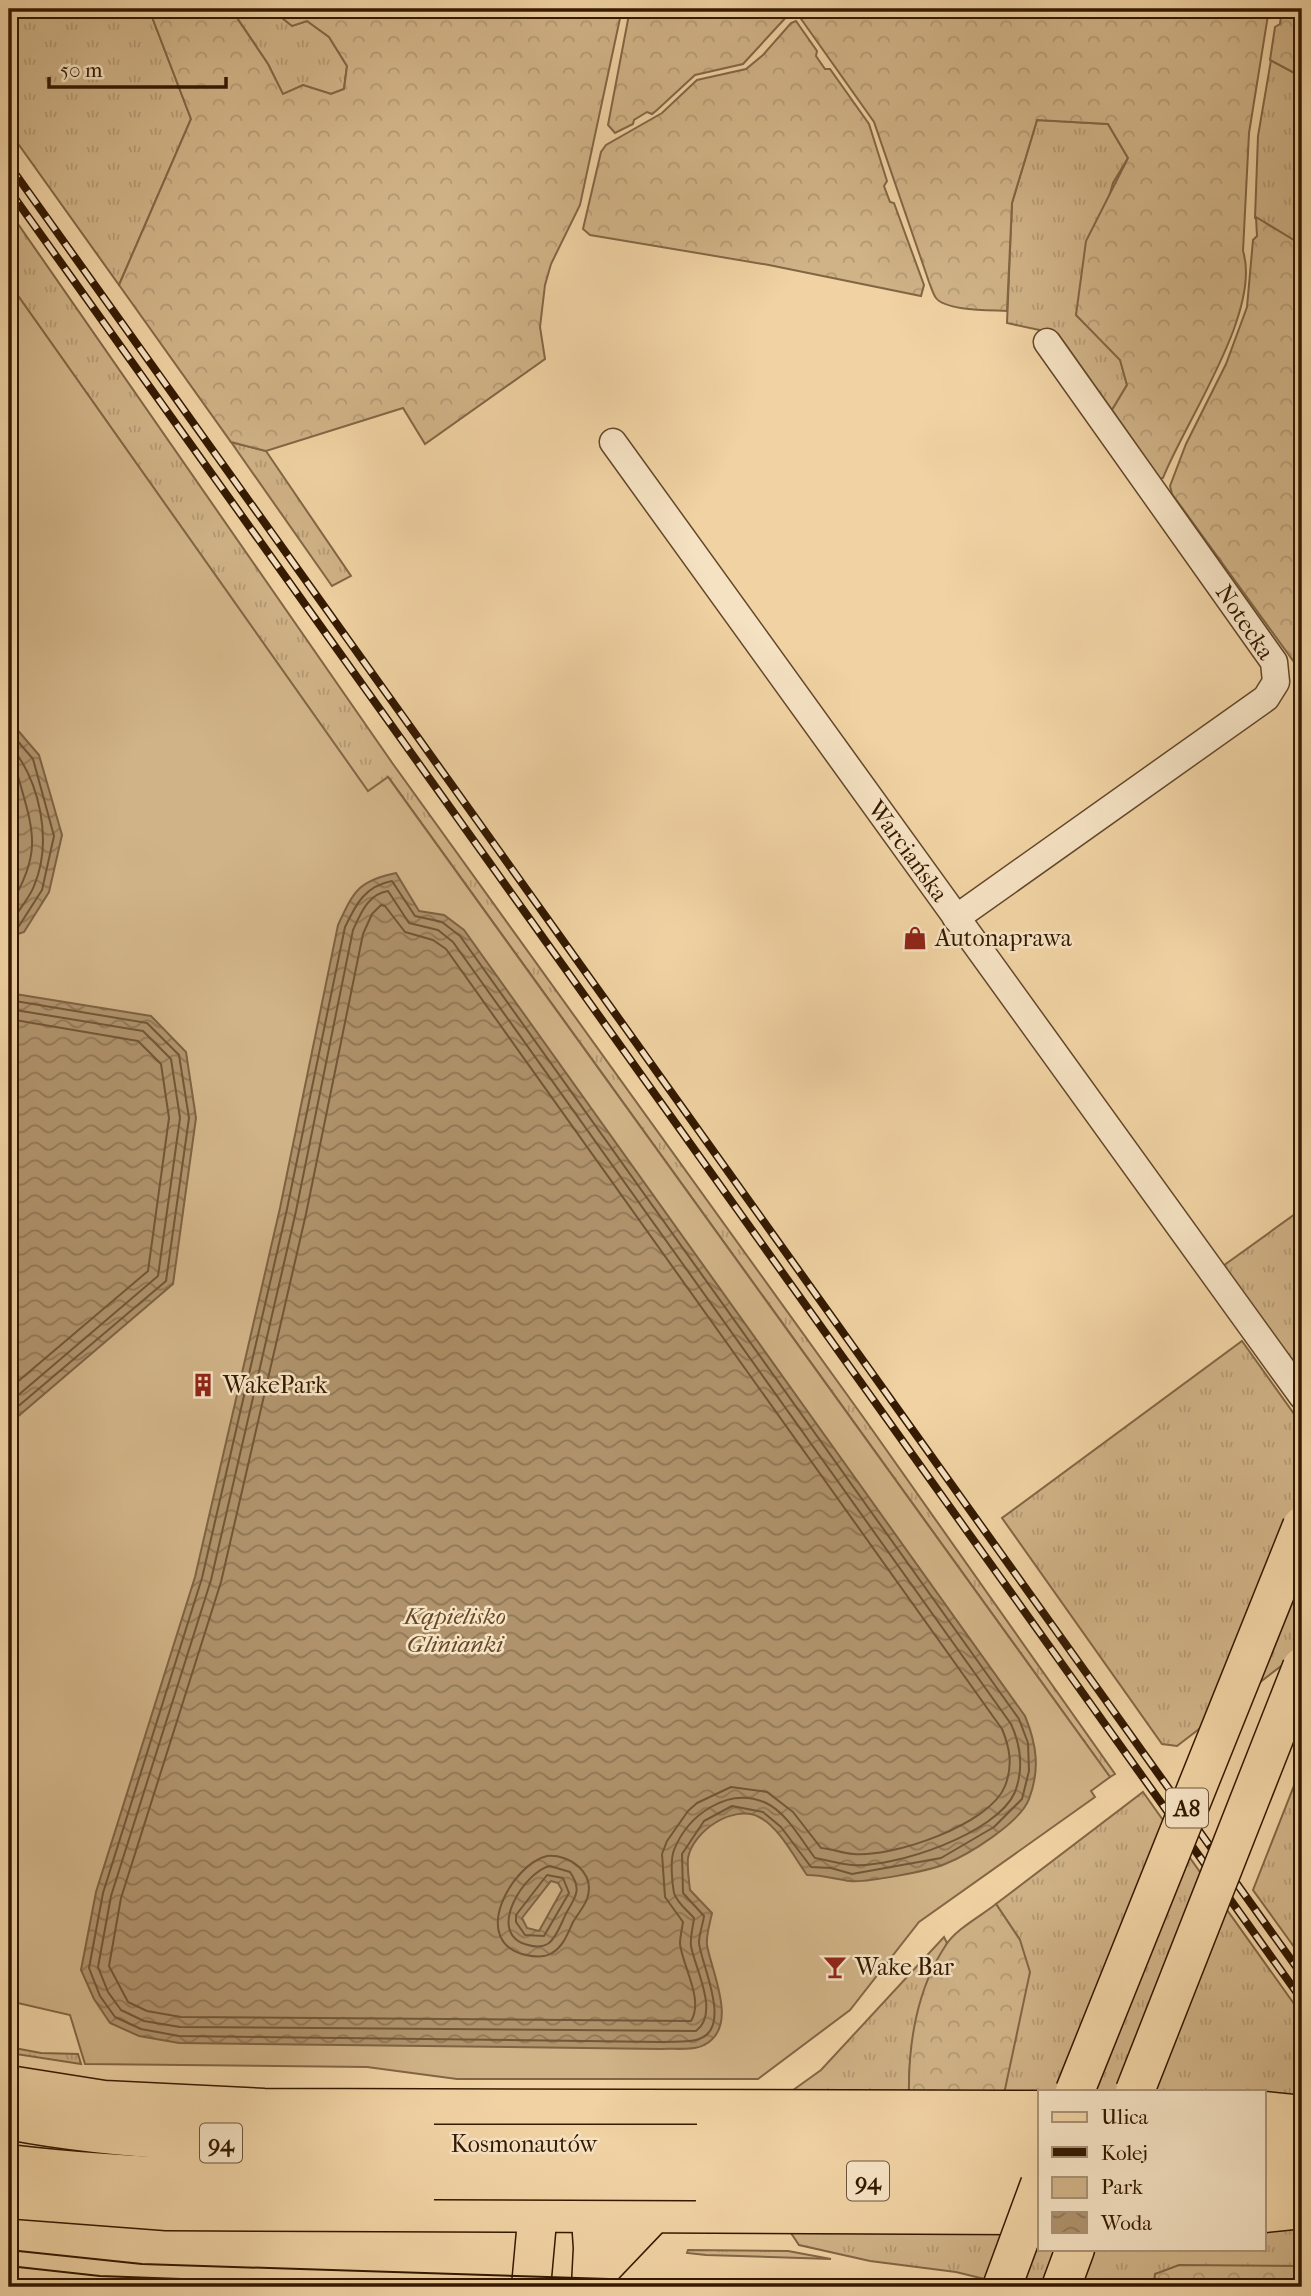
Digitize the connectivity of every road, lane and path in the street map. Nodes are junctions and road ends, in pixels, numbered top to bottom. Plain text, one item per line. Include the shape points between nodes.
1 (1047, 342) dead end
2 (614, 442) dead end
3 (956, 918) junction
4 (1302, 1396) edge
5 (1302, 1526) edge
6 (1302, 1667) edge
7 (9, 2085) edge
8 (1075, 2090) edge
9 (1135, 2090) edge
10 (570, 2109) junction
11 (1038, 2110) edge
12 (1266, 2111) edge
13 (1302, 2115) edge
14 (9, 2120) edge
15 (1038, 2145) edge
16 (1266, 2145) edge
17 (1302, 2145) edge
18 (434, 2162) junction
19 (697, 2163) junction
20 (9, 2164) edge
21 (1266, 2181) edge
22 (1302, 2181) edge
23 (1038, 2183) edge
24 (1038, 2188) edge
25 (9, 2199) edge
26 (1302, 2209) edge
27 (1266, 2213) edge
28 (538, 2214) junction
29 (591, 2214) junction
30 (653, 2214) junction
31 (1038, 2215) edge
32 (1075, 2250) edge
33 (592, 2283) edge
34 (531, 2287) edge
35 (1002, 2287) edge
36 (1061, 2287) edge

1 - 3 street, Notecka via 1274,662 1276,682 1266,698
2 - 3 street, Warciańska
3 - 4 street, Warciańska
5 - 8 main road, A8, bridge
6 - 9 main road, A8, bridge
7 - 10 main road via 104,2100 264,2108
10 - 11 main road
10 - 28 main road via 542,2168
10 - 29 main road via 587,2166
12 - 13 main road
14 - 18 main road, Kosmonautów / 94 via 43,2127
15 - 19 main road, Kosmonautów / 94
16 - 17 main road
18 - 19 main road, Kosmonautów / 94, bridge
18 - 20 main road, Kosmonautów / 94 via 199,2180
19 - 23 main road, Kosmonautów / 94
21 - 22 main road
24 - 35 main road, bridge
25 - 28 main road via 167,2211
26 - 27 main road
28 - 29 main road
28 - 34 main road
29 - 30 main road
29 - 33 main road
30 - 31 main road
30 - 33 main road
32 - 36 main road

